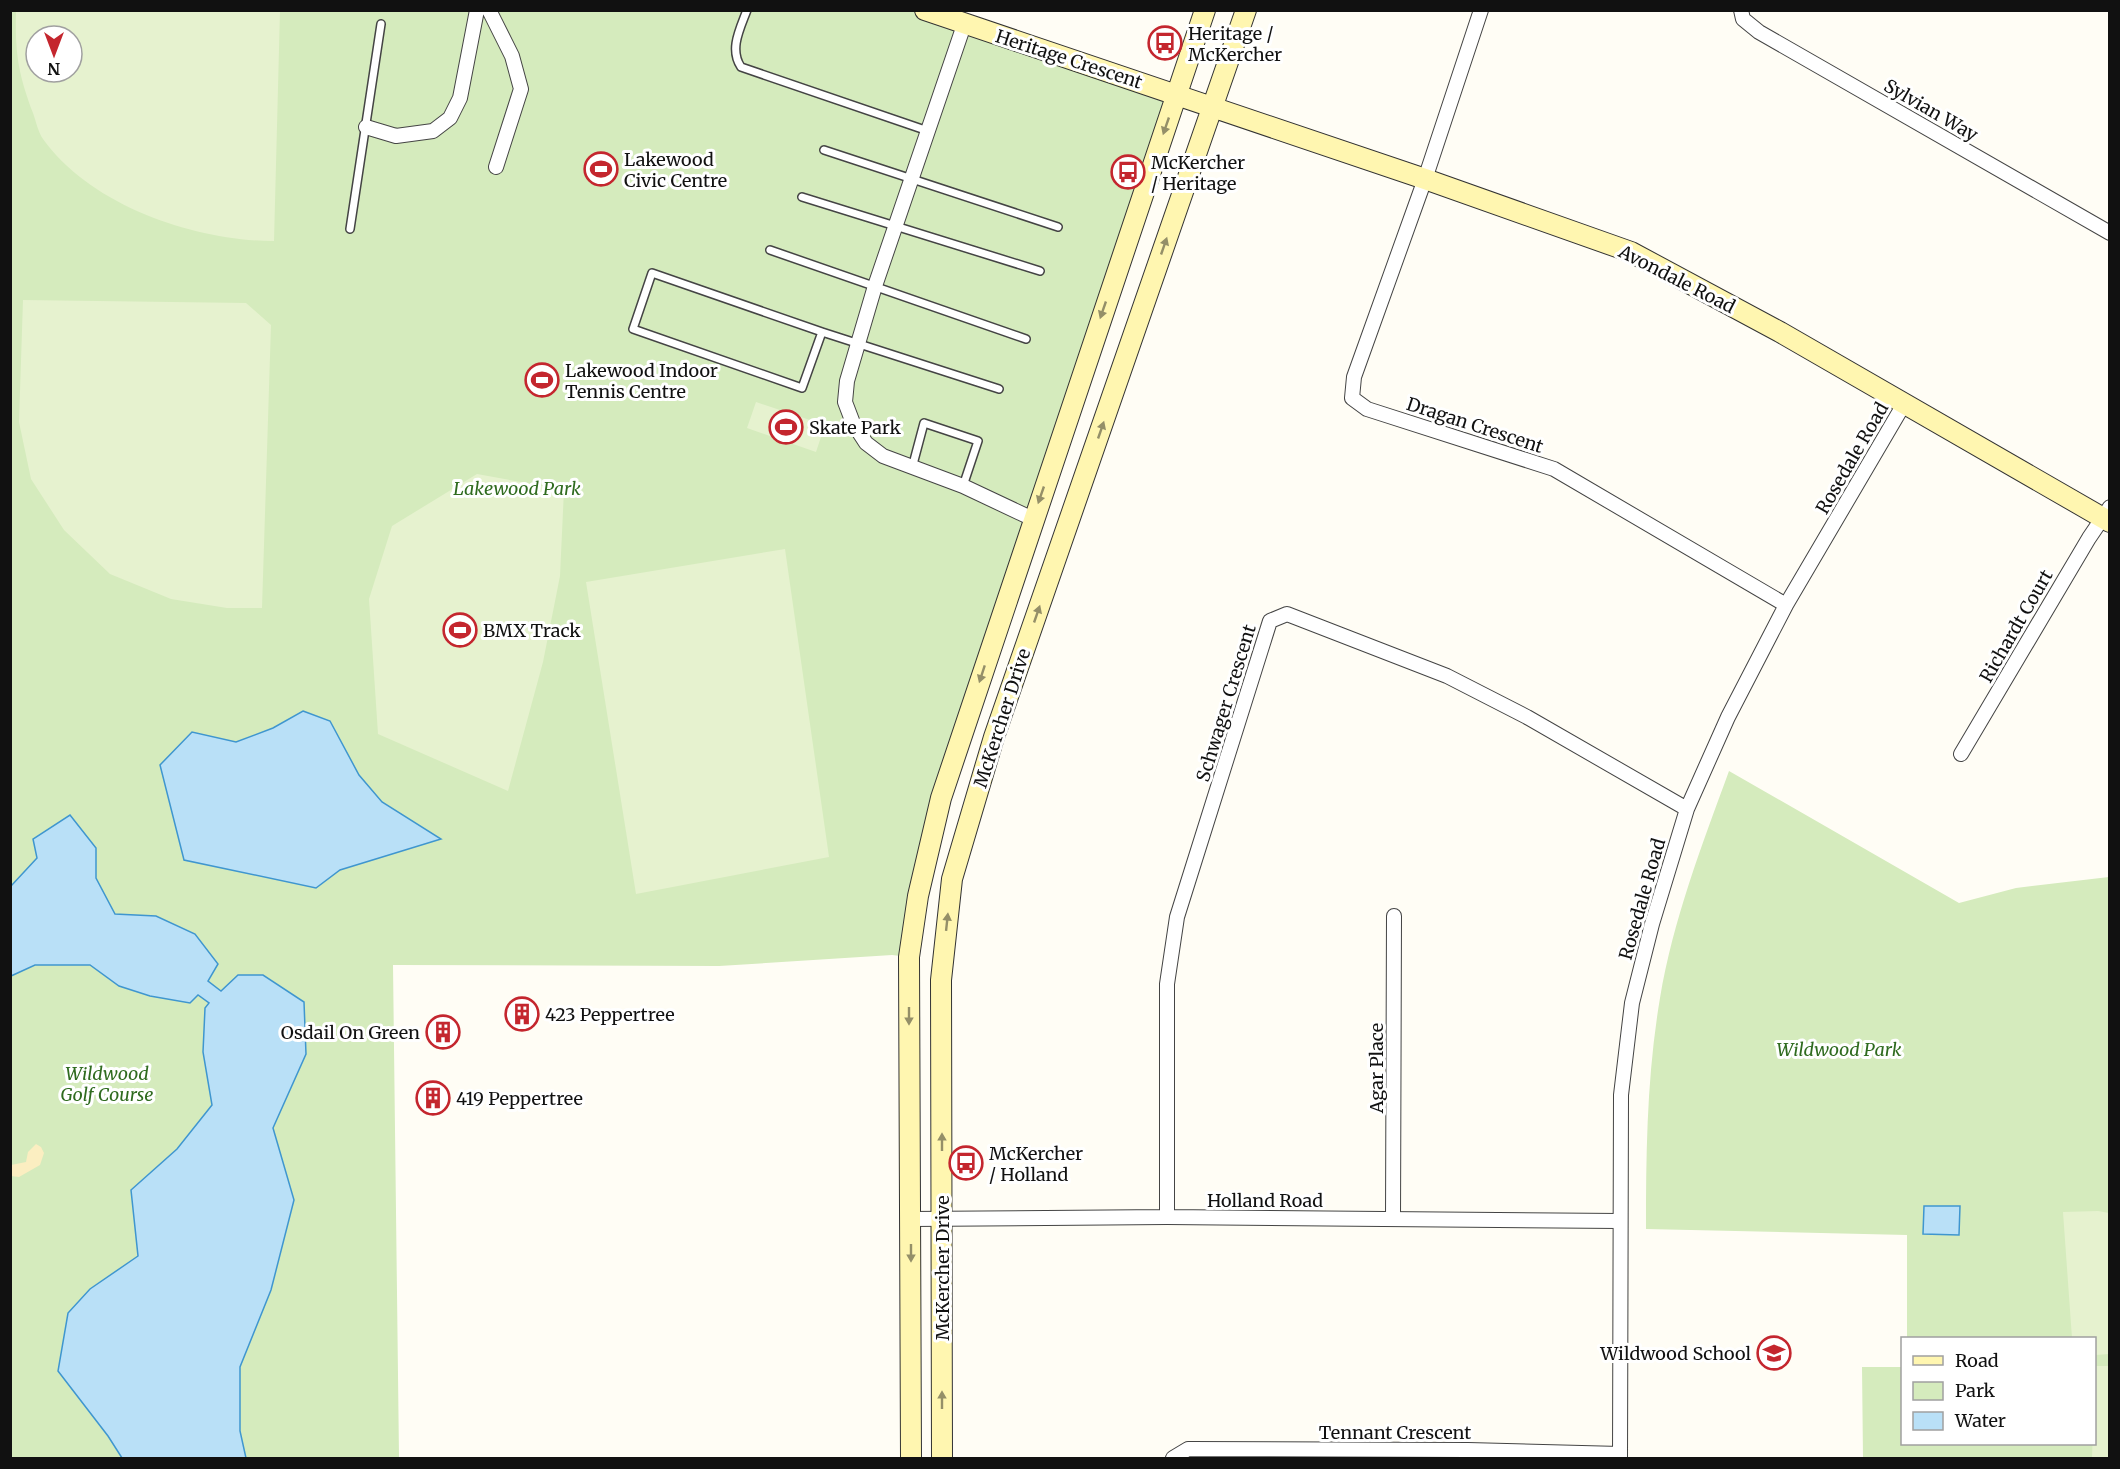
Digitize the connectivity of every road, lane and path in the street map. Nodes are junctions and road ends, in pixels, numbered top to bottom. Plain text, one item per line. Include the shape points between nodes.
1 (477, 10) edge
2 (489, 10) edge
3 (747, 10) edge
4 (925, 10) edge
5 (1204, 10) edge
6 (1246, 10) edge
7 (1481, 10) edge
8 (1741, 10) edge
9 (381, 24) dead end
10 (964, 25) junction
11 (1176, 95) junction
12 (1212, 107) junction
13 (366, 127) junction
14 (928, 131) junction
15 (824, 150) dead end
16 (496, 167) dead end
17 (912, 178) junction
18 (1425, 179) junction
19 (802, 197) dead end
20 (896, 226) junction
21 (1058, 227) dead end
22 (350, 229) dead end
23 (2109, 233) edge
24 (770, 250) dead end
25 (1041, 271) dead end
26 (875, 286) junction
27 (822, 332) junction
28 (1026, 339) dead end
29 (857, 343) junction
30 (999, 390) dead end
31 (1905, 404) junction
32 (912, 469) junction
33 (963, 486) junction
34 (2107, 516) edge
35 (1033, 519) junction
36 (1786, 605) junction
37 (1962, 754) dead end
38 (1687, 808) junction
39 (1394, 916) dead end
40 (1167, 1217) junction
41 (911, 1219) junction
42 (942, 1219) junction
43 (1393, 1219) junction
44 (1619, 1221) junction
45 (1395, 1454) edge
46 (1620, 1456) edge
47 (911, 1458) edge
48 (942, 1458) edge
49 (1173, 1458) edge

1 - 13 street via 460,98 450,118 434,131 396,136
2 - 16 street via 512,56 521,89
3 - 14 lane via 735,41 736,59 741,67
4 - 10 main road, Heritage Crescent
5 - 11 main road, McKercher Drive
6 - 12 main road, McKercher Drive
7 - 18 street
8 - 23 street, Sylvian Way via 1743,18 1759,32
9 - 13 lane
10 - 11 main road, Heritage Crescent
10 - 14 street
11 - 12 main road, Heritage Crescent
11 -> 35 main road, McKercher Drive
12 - 18 main road, Avondale Road
42 -> 12 main road, McKercher Drive via 941,980 952,879 994,738
13 - 22 lane
14 - 17 street
15 - 17 lane
17 - 20 street
17 - 21 lane
18 - 31 main road, Avondale Road via 1631,252
18 - 36 street, Dragan Crescent via 1354,377 1352,398 1367,409 1554,469
19 - 20 lane
20 - 25 lane
20 - 26 street
24 - 26 lane
26 - 28 lane
26 - 29 street
27 - 27 lane via 652,273 633,329 802,388
27 - 29 lane
29 - 30 lane
29 - 32 street via 845,402 853,423 866,443
31 - 34 main road, Avondale Road
31 - 36 street, Rosedale Road
32 - 33 street
32 - 33 lane via 924,423 978,441
33 - 35 street
34 - 37 street, Richardt Court via 2089,538
35 -> 41 main road, McKercher Drive via 941,798 918,896 909,957
36 - 38 street, Rosedale Road via 1728,717
38 - 40 street, Schwager Crescent via 1447,676 1287,614 1270,621 1177,917 1167,984
38 - 44 street, Rosedale Road via 1632,1003 1621,1095
39 - 43 street, Agar Place
40 - 42 street, Holland Road
40 - 43 street, Holland Road
41 - 42 street, Holland Road
41 -> 47 main road, McKercher Drive
48 -> 42 main road, McKercher Drive
43 - 44 street, Holland Road
44 - 46 street, Rosedale Road
45 - 46 street, Tennant Crescent
45 - 49 street, Tennant Crescent via 1188,1449

